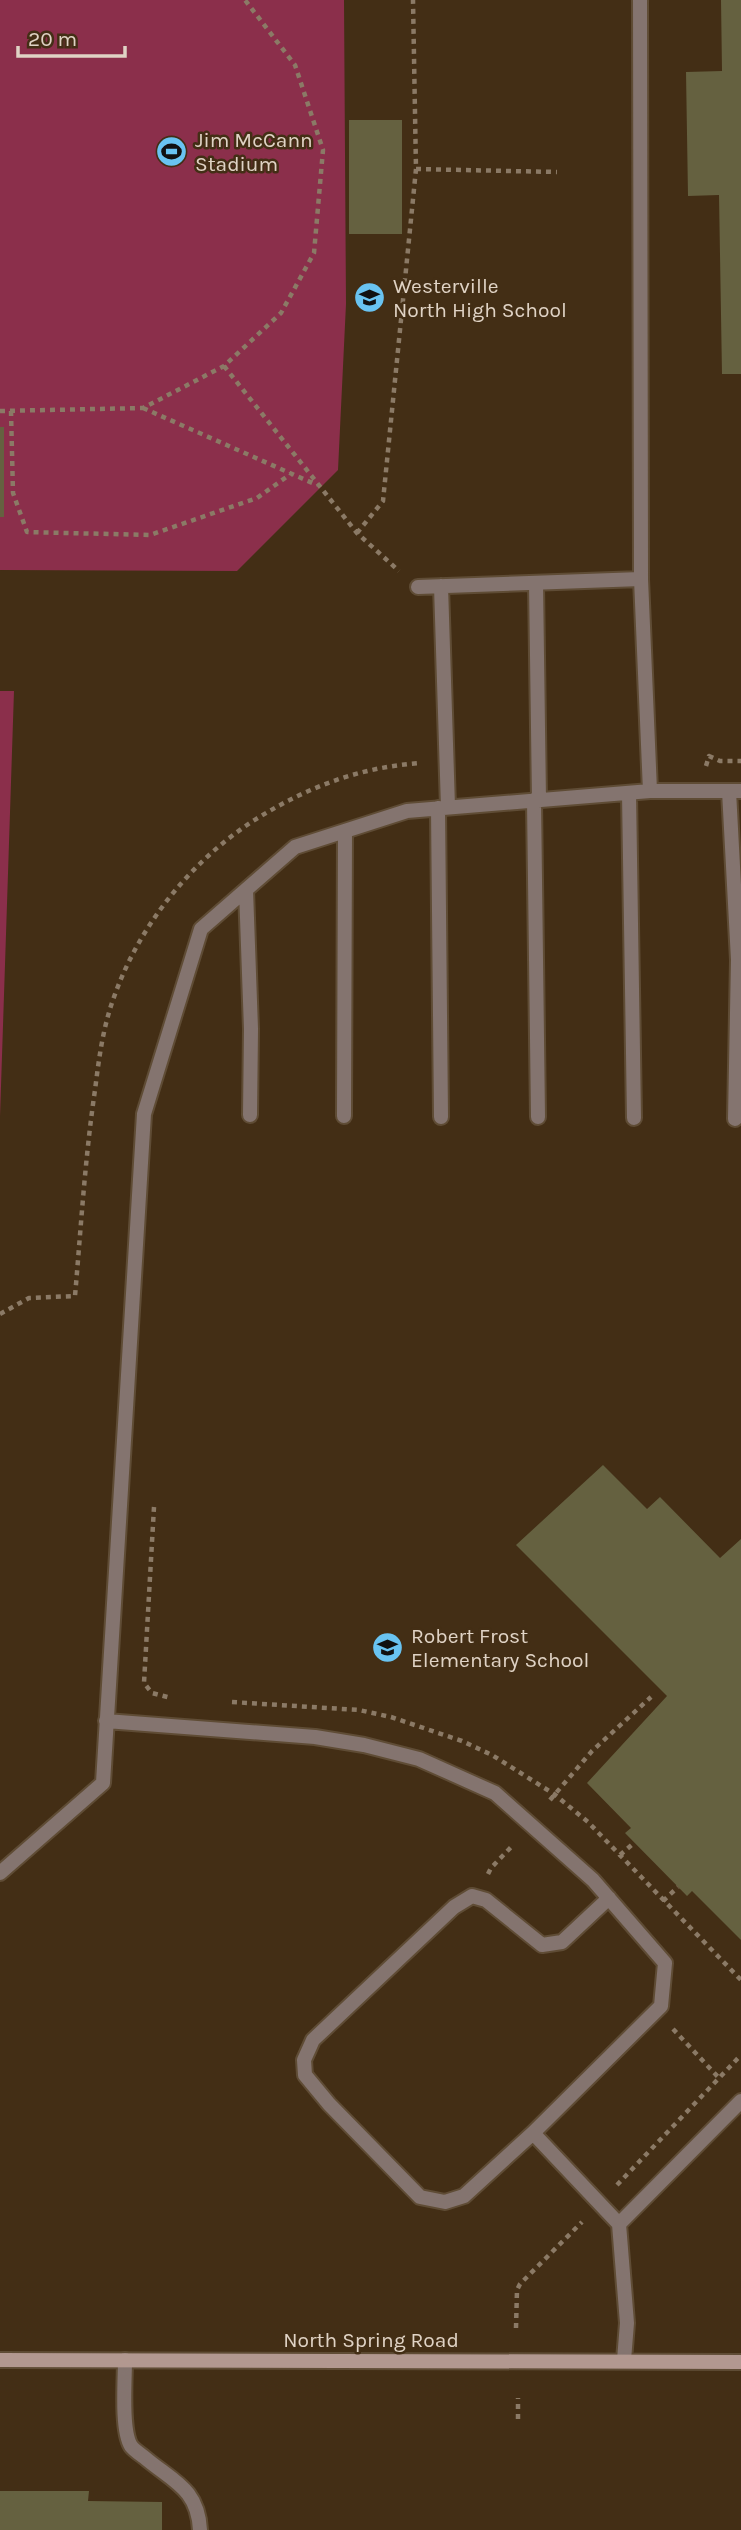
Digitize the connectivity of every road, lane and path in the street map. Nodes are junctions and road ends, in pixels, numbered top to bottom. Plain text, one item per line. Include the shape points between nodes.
1 (245, 0) edge
2 (413, 0) edge
3 (640, 0) edge
4 (416, 169) junction
5 (557, 172) dead end
6 (223, 366) junction
7 (143, 408) junction
8 (0, 411) edge
9 (11, 411) junction
10 (292, 473) junction
11 (318, 485) junction
12 (357, 533) junction
13 (641, 579) junction
14 (536, 583) junction
15 (441, 586) junction
16 (418, 587) joint
17 (741, 761) edge
18 (706, 766) dead end
19 (650, 791) junction
20 (735, 791) edge
21 (629, 793) junction
22 (536, 800) junction
23 (443, 808) junction
24 (345, 831) junction
25 (246, 890) junction
26 (250, 1115) dead end
27 (344, 1116) dead end
28 (441, 1116) dead end
29 (538, 1117) dead end
30 (634, 1118) dead end
31 (735, 1119) dead end
32 (651, 1697) dead end
33 (106, 1721) junction
34 (550, 1800) dead end
35 (635, 1842) dead end
36 (514, 1844) dead end
37 (621, 1855) dead end
38 (0, 1873) edge
39 (678, 1887) dead end
40 (481, 1898) junction
41 (609, 1898) junction
42 (663, 1901) dead end
43 (691, 2048) dead end
44 (719, 2078) dead end
45 (741, 2101) edge
46 (533, 2133) junction
47 (619, 2224) junction
48 (0, 2360) edge
49 (125, 2360) junction
50 (624, 2360) junction
51 (741, 2362) edge
52 (518, 2398) dead end
53 (518, 2419) dead end
54 (200, 2530) edge

1 - 6 path via 295,65 323,150 314,253 281,313
2 - 4 path
3 - 13 lane
4 - 5 path
4 - 12 path via 383,500
6 - 7 path
6 - 11 path
7 - 9 path
7 - 10 path
8 - 9 path
9 - 10 path via 13,493 27,532 150,535 257,498
10 - 11 path
11 - 12 path
12 - 16 path
13 - 14 lane
13 - 19 lane
14 - 15 lane
14 - 22 lane
15 - 16 lane
15 - 23 lane
17 - 18 path via 709,756
19 - 20 lane
19 - 21 lane
20 - 31 lane
21 - 22 lane
21 - 30 lane
22 - 23 lane
22 - 29 lane
23 - 24 lane via 407,811
23 - 28 lane
24 - 25 lane via 295,847
24 - 27 lane
25 - 26 lane
25 - 33 lane via 201,929 144,1114
32 - 34 path via 592,1751
33 - 38 lane via 103,1783
33 - 41 lane via 315,1737 419,1759 495,1793
35 - 37 path
36 - 40 path via 491,1868
39 - 42 path
40 - 41 lane via 542,1945 562,1942
40 - 46 lane via 472,1896 454,1907 313,2040 304,2060 305,2075 420,2197 445,2202 464,2196
41 - 46 lane via 664,1963 661,2006
43 - 44 path
45 - 47 lane
46 - 47 lane
47 - 50 lane via 627,2323
48 - 49 main road, North Spring Road
49 - 50 main road, North Spring Road
49 - 54 lane via 125,2421 131,2446 192,2497
50 - 51 main road, North Spring Road
52 - 53 path

